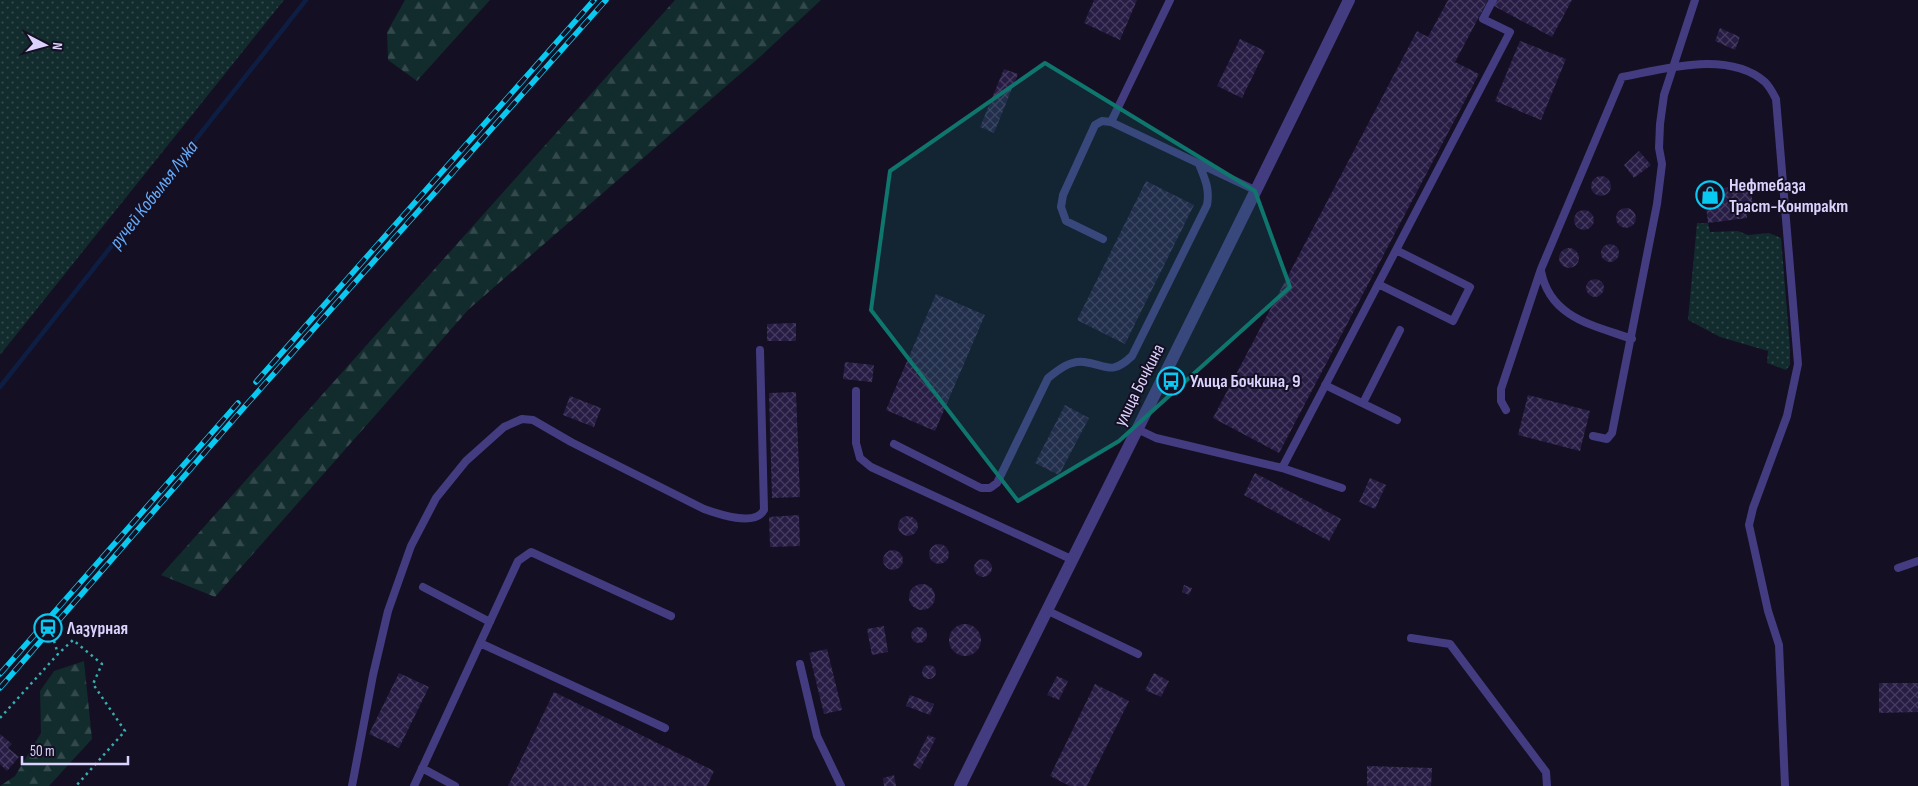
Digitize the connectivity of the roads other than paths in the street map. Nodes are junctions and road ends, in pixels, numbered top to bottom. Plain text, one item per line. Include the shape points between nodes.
1 (1170, 0) edge
2 (1349, 0) edge
3 (1493, 0) edge
4 (1695, 0) edge
5 (1672, 68) junction
6 (1111, 122) junction
7 (1199, 164) junction
8 (1257, 191) junction
9 (1103, 239) dead end
10 (1396, 250) junction
11 (1541, 269) junction
12 (1378, 284) junction
13 (1400, 330) dead end
14 (1632, 339) junction
15 (760, 350) dead end
16 (1325, 385) junction
17 (856, 391) dead end
18 (1363, 403) junction
19 (1506, 410) dead end
20 (1397, 420) dead end
21 (1137, 429) junction
22 (1593, 436) dead end
23 (894, 444) dead end
24 (1282, 468) junction
25 (1342, 488) dead end
26 (1071, 559) junction
27 (1918, 561) edge
28 (1898, 568) dead end
29 (423, 587) dead end
30 (1046, 610) junction
31 (671, 616) dead end
32 (490, 622) junction
33 (1411, 638) dead end
34 (480, 643) junction
35 (1138, 654) dead end
36 (800, 664) dead end
37 (665, 728) dead end
38 (422, 768) junction
39 (352, 786) edge
40 (414, 786) edge
41 (455, 786) edge
42 (841, 786) edge
43 (960, 786) edge
44 (1547, 786) edge
45 (1785, 786) edge

1 - 6 lane
2 - 8 street, улица Бочкина
3 - 10 lane via 1482,20 1510,32
4 - 5 lane
5 - 11 lane via 1622,77
5 - 14 lane via 1660,124 1662,164 1657,204
5 - 45 lane via 1692,64 1732,66 1754,74 1767,84 1776,98 1798,364 1787,416 1749,526 1779,645
6 - 7 lane
6 - 9 lane via 1102,121 1095,125 1067,185 1061,207 1066,221
7 - 8 lane
7 - 23 lane via 1207,182 1207,205 1132,356 1121,366 1110,368 1082,362 1068,365 1048,378 997,483 990,488 982,488
8 - 21 street, улица Бочкина
10 - 12 lane
10 - 12 lane via 1470,287 1453,321
11 - 14 lane via 1543,281 1556,304 1570,315
11 - 19 lane via 1501,390 1501,402
12 - 16 lane
13 - 18 lane
14 - 22 lane via 1612,433 1607,439
15 - 39 lane via 764,510 754,518 726,517 704,508 533,420 522,419 504,427 466,462 436,498 411,546 386,620
16 - 18 lane
16 - 24 lane
17 - 26 lane via 856,443 860,458
18 - 20 lane
21 - 24 lane via 1156,438
21 - 26 street, улица Бочкина
24 - 25 lane
26 - 30 street, улица Бочкина
27 - 28 lane
29 - 32 lane
30 - 35 lane
30 - 43 street, улица Бочкина
31 - 32 lane via 531,552 518,561
32 - 34 lane
33 - 44 lane via 1450,644 1546,772
34 - 37 lane
34 - 38 lane
36 - 42 lane via 817,736
38 - 40 lane
38 - 41 lane

